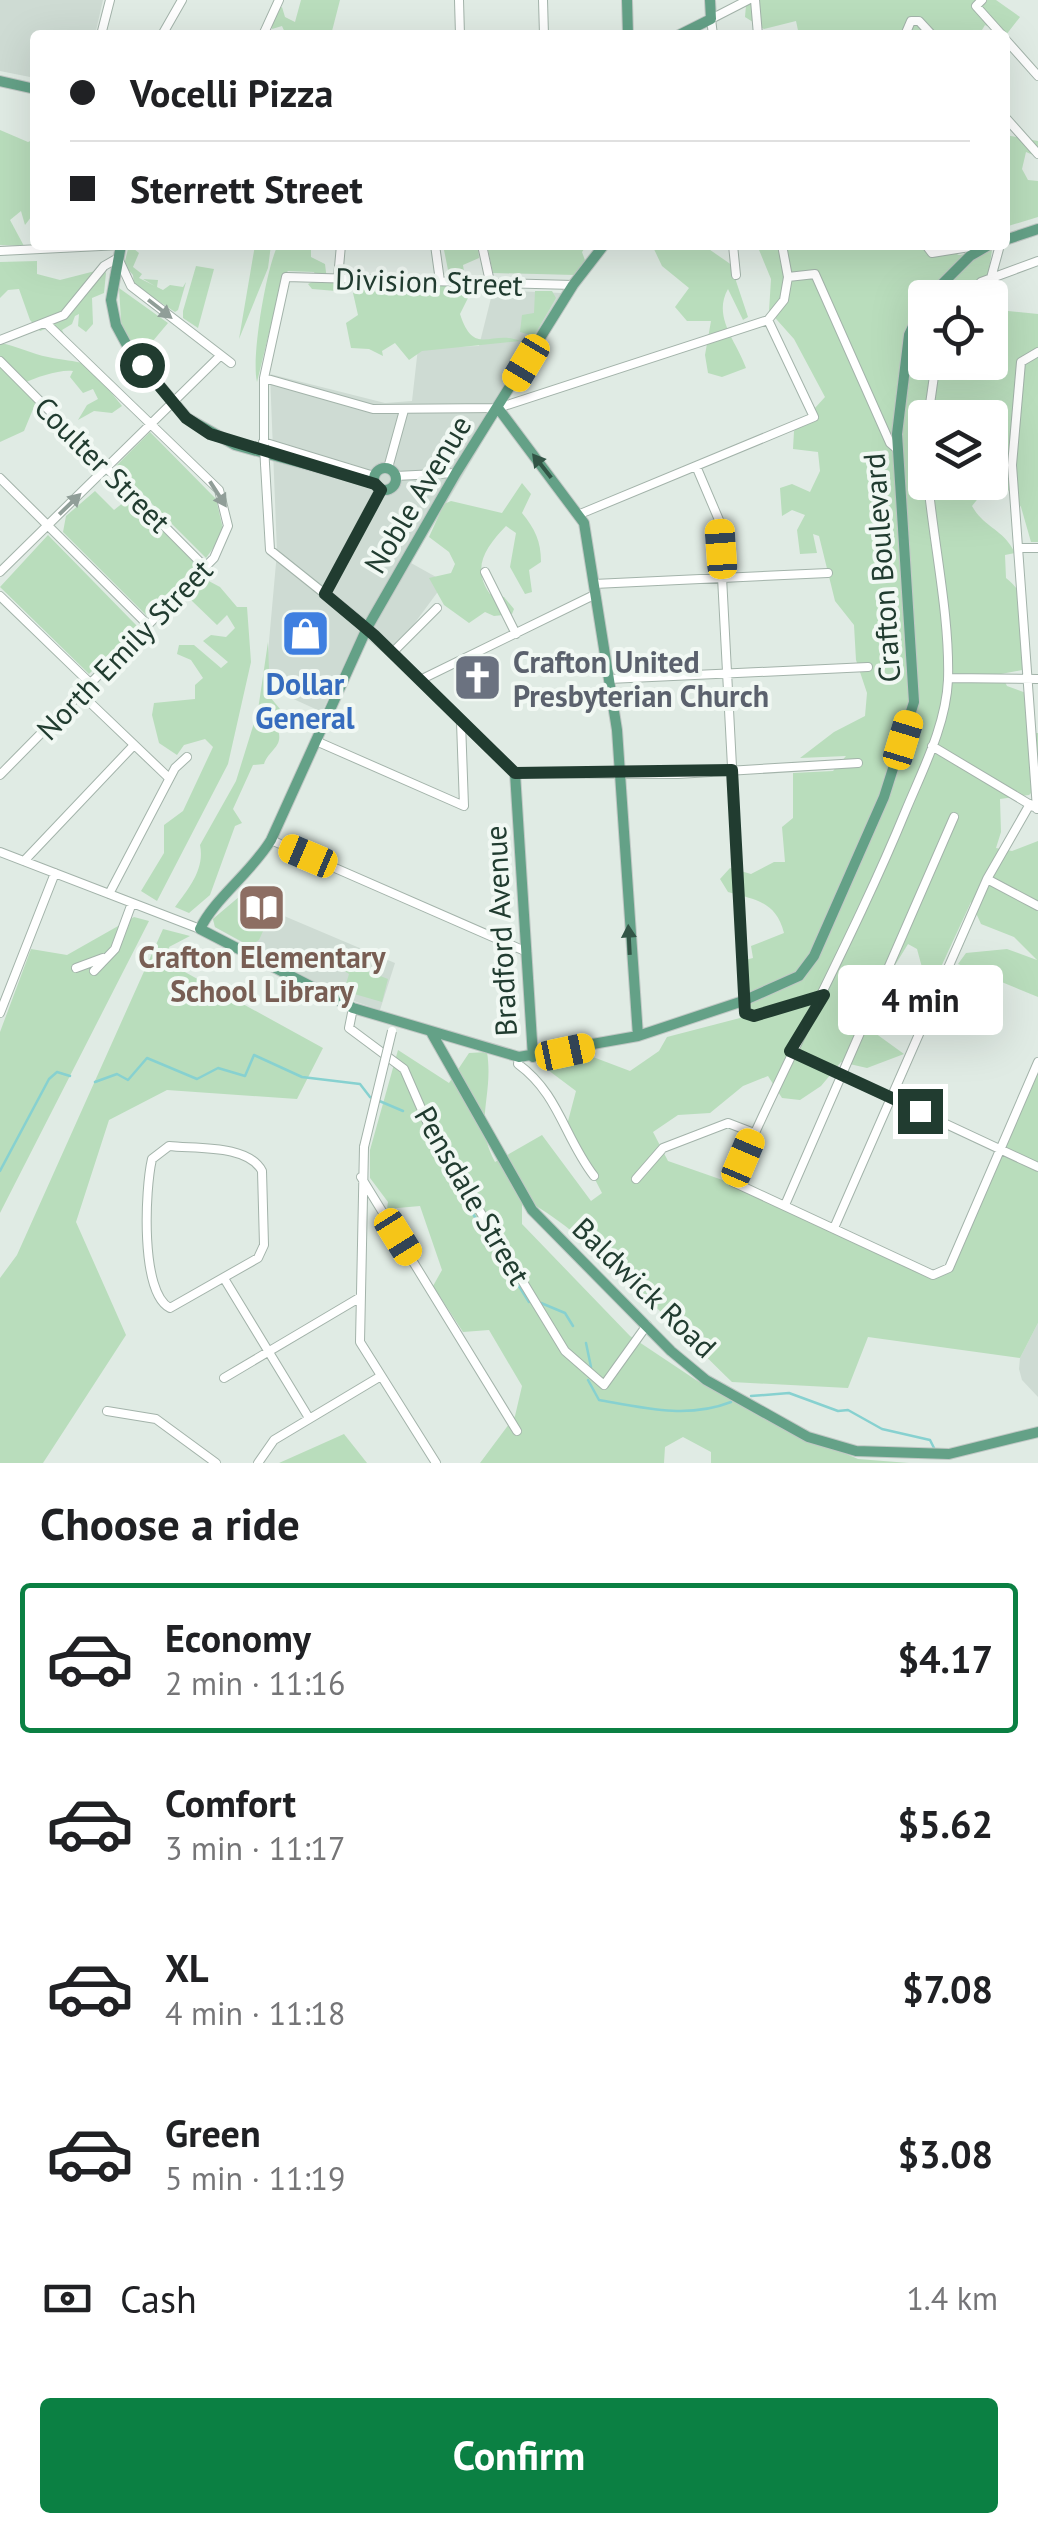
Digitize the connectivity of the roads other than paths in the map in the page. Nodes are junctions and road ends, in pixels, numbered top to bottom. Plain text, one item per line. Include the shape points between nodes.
1 (110, 0) edge
2 (182, 0) edge
3 (279, 0) edge
4 (460, 0) edge
5 (542, 0) edge
6 (626, 0) edge
7 (710, 0) edge
8 (752, 0) edge
9 (979, 3) edge
10 (711, 19) junction
11 (101, 30) edge
12 (165, 30) edge
13 (265, 30) edge
14 (460, 30) edge
15 (544, 30) edge
16 (628, 30) edge
17 (690, 30) edge
18 (712, 30) edge
19 (757, 30) edge
20 (906, 30) edge
21 (927, 30) edge
22 (998, 30) edge
23 (1010, 45) edge
24 (1038, 76) edge
25 (0, 81) edge
26 (30, 88) edge
27 (1010, 123) edge
28 (1038, 154) edge
29 (1038, 229) edge
30 (1010, 238) edge
31 (60, 250) edge
32 (119, 250) edge
33 (120, 250) edge
34 (120, 250) edge
35 (341, 250) edge
36 (436, 250) edge
37 (483, 250) edge
38 (600, 250) edge
39 (734, 250) edge
40 (783, 250) edge
41 (973, 250) edge
42 (999, 250) edge
43 (0, 251) edge
44 (1036, 264) edge
45 (736, 275) dead end
46 (788, 277) junction
47 (338, 278) junction
48 (991, 278) junction
49 (945, 280) edge
50 (989, 280) edge
51 (440, 281) junction
52 (490, 282) junction
53 (572, 285) junction
54 (768, 320) junction
55 (46, 324) junction
56 (0, 340) edge
57 (908, 343) edge
58 (1038, 352) edge
59 (217, 353) junction
60 (0, 362) edge
61 (230, 363) dead end
62 (264, 378) junction
63 (172, 401) junction
64 (498, 408) junction
65 (404, 410) junction
66 (151, 424) junction
67 (264, 444) junction
68 (897, 449) junction
69 (696, 466) junction
70 (108, 468) junction
71 (392, 472) junction
72 (456, 473) junction
73 (0, 478) edge
74 (377, 483) junction
75 (930, 500) edge
76 (580, 514) junction
77 (48, 526) junction
78 (1020, 548) junction
79 (1038, 548) edge
80 (205, 567) junction
81 (0, 572) edge
82 (486, 572) dead end
83 (828, 573) dead end
84 (723, 578) junction
85 (595, 589) junction
86 (325, 594) junction
87 (0, 596) edge
88 (437, 608) dead end
89 (148, 625) junction
90 (366, 628) junction
91 (516, 634) junction
92 (392, 653) junction
93 (868, 667) dead end
94 (727, 675) junction
95 (948, 678) junction
96 (610, 679) junction
97 (1033, 679) edge
98 (420, 680) junction
99 (90, 683) junction
100 (80, 693) junction
101 (461, 719) junction
102 (316, 741) junction
103 (134, 745) junction
104 (932, 746) junction
105 (187, 757) dead end
106 (858, 763) dead end
107 (732, 770) junction
108 (515, 773) junction
109 (0, 774) edge
110 (620, 775) junction
111 (170, 778) junction
112 (1035, 807) edge
113 (954, 817) dead end
114 (271, 840) junction
115 (0, 852) edge
116 (24, 860) junction
117 (55, 874) junction
118 (987, 879) junction
119 (110, 894) junction
120 (137, 904) junction
121 (1038, 906) edge
122 (200, 930) junction
123 (526, 952) junction
124 (108, 956) junction
125 (76, 968) dead end
126 (94, 971) dead end
127 (824, 995) junction
128 (743, 1001) junction
129 (353, 1008) junction
130 (0, 1013) edge
131 (393, 1026) junction
132 (431, 1032) junction
133 (638, 1036) junction
134 (790, 1051) junction
135 (519, 1057) junction
136 (533, 1057) junction
137 (1038, 1062) edge
138 (842, 1074) junction
139 (892, 1098) junction
140 (754, 1133) junction
141 (1001, 1148) junction
142 (1038, 1166) edge
143 (594, 1176) dead end
144 (361, 1177) junction
145 (636, 1179) dead end
146 (786, 1205) junction
147 (834, 1228) junction
148 (225, 1280) junction
149 (360, 1298) junction
150 (647, 1324) junction
151 (268, 1354) junction
152 (382, 1376) junction
153 (224, 1378) dead end
154 (108, 1411) dead end
155 (309, 1418) junction
156 (517, 1430) dead end
157 (1038, 1432) edge
158 (216, 1463) edge
159 (258, 1463) edge
160 (436, 1463) edge

1 - 11 street
2 - 12 street
3 - 13 street
4 - 14 street
5 - 15 street
6 - 16 main road
7 - 10 main road
8 - 10 street
8 - 19 street
9 - 22 street
10 - 17 main road
10 - 18 street
20 - 21 street via 919,21
23 - 24 street
25 - 26 main road
27 - 28 street
29 - 30 main road
31 - 43 street
32 - 55 street via 64,315
33 -> 59 street via 131,286
34 - 63 main road via 112,300 116,325
35 - 47 street
36 - 51 street
37 - 52 street
38 - 53 main road, Noble Avenue
39 - 45 street
40 - 46 street
41 - 49 main road, Crafton Boulevard
42 - 48 street
44 - 48 street
46 - 54 street via 784,300
46 - 68 street via 815,274
47 - 51 street, Division Street
47 - 62 street, Division Street via 286,277
48 - 50 street
51 - 52 street, Division Street
52 - 53 street, Division Street
53 - 64 main road, Noble Avenue
54 - 64 street
54 - 69 street via 814,417
55 - 56 street
55 - 66 street, North Emily Street
57 - 68 main road, Crafton Boulevard
58 - 78 street via 1022,362 1016,404 1012,465
59 - 61 street
59 - 63 street
60 - 70 street, Coulter Street
62 - 65 street via 372,409
62 - 67 street
63 - 66 street
63 - 74 main road via 198,427 228,442
64 - 65 street
64 - 72 main road, Noble Avenue
76 -> 64 main road
65 - 71 street
66 - 70 street
66 -> 80 street, North Emily Street via 225,501 226,536
67 - 74 street
67 - 86 street, bridge via 270,550
68 - 128 main road, Crafton Boulevard via 914,702 884,797 814,956 786,984
69 - 76 street
69 - 84 street via 719,520
77 -> 70 street
70 - 80 street, Coulter Street
71 - 72 street
71 - 74 main road
71 - 74 main road via 394,486
72 - 90 main road, Noble Avenue
73 - 77 street
74 - 86 main road
75 - 95 street
76 - 85 main road
77 - 81 street
77 - 89 street
78 - 79 street
78 - 97 street
80 - 89 street, North Emily Street
82 - 91 street
83 - 84 street
84 - 85 street
84 - 94 street
85 - 91 street
85 - 96 main road
86 - 90 main road
87 - 99 street
88 - 92 street
89 - 99 street, North Emily Street
90 - 92 main road
90 - 102 main road, Noble Avenue
91 - 98 street
92 - 98 main road
93 - 94 street
94 - 96 street
94 - 107 street
95 - 97 street
95 - 104 street
96 - 110 main road
97 - 112 street
98 - 101 main road
99 - 100 street, North Emily Street
100 - 103 street
100 - 109 street, North Emily Street
101 - 102 street via 464,806
101 - 108 main road
102 - 114 main road, Noble Avenue
103 - 111 street
103 - 116 street
104 - 112 street
104 - 127 street
105 - 111 street
106 - 107 street
107 - 110 street
107 - 128 street
108 - 110 street
108 - 123 main road, Bradford Avenue
133 -> 110 main road
111 - 119 street
112 - 118 street
113 - 138 street
114 - 122 main road, Noble Avenue
114 - 123 street
115 - 116 street
116 - 117 street
117 - 119 street
117 - 130 street
118 - 121 street
118 - 139 street
119 - 120 street
120 - 122 street
120 - 124 street
122 - 129 main road
123 - 136 main road, Bradford Avenue
124 - 125 street
124 - 126 street
127 - 128 street via 754,1016 745,1013
127 - 134 street
128 - 133 main road
129 - 131 main road
129 - 150 street, Pensdale Street via 349,1028 404,1068 431,1132 566,1351 604,1385
131 - 132 main road
131 - 144 street, bridge
132 - 135 main road
132 - 150 main road, Baldwick Road via 532,1210
133 - 136 main road
134 - 138 street
134 - 140 street
135 - 136 main road
135 - 143 street via 518,1064 541,1081 561,1111 563,1130
137 - 141 street
138 - 139 street
138 - 146 street
139 - 141 street
139 - 147 street
140 - 145 street via 728,1123 663,1148
140 - 146 street via 732,1182
141 - 142 street
141 - 147 street via 949,1268 933,1275
144 - 149 street
144 - 156 street
146 - 147 street
148 - 148 street via 178,1307 156,1296 144,1204 152,1159 161,1148 240,1154 258,1162 262,1253
148 - 151 street
149 - 151 street
149 - 152 street via 360,1342
150 - 157 main road, Baldwick Road via 706,1380 834,1446 949,1454
151 - 153 street
151 - 155 street
152 - 155 street
152 - 160 street
154 - 158 street via 156,1419
155 - 159 street via 274,1440

